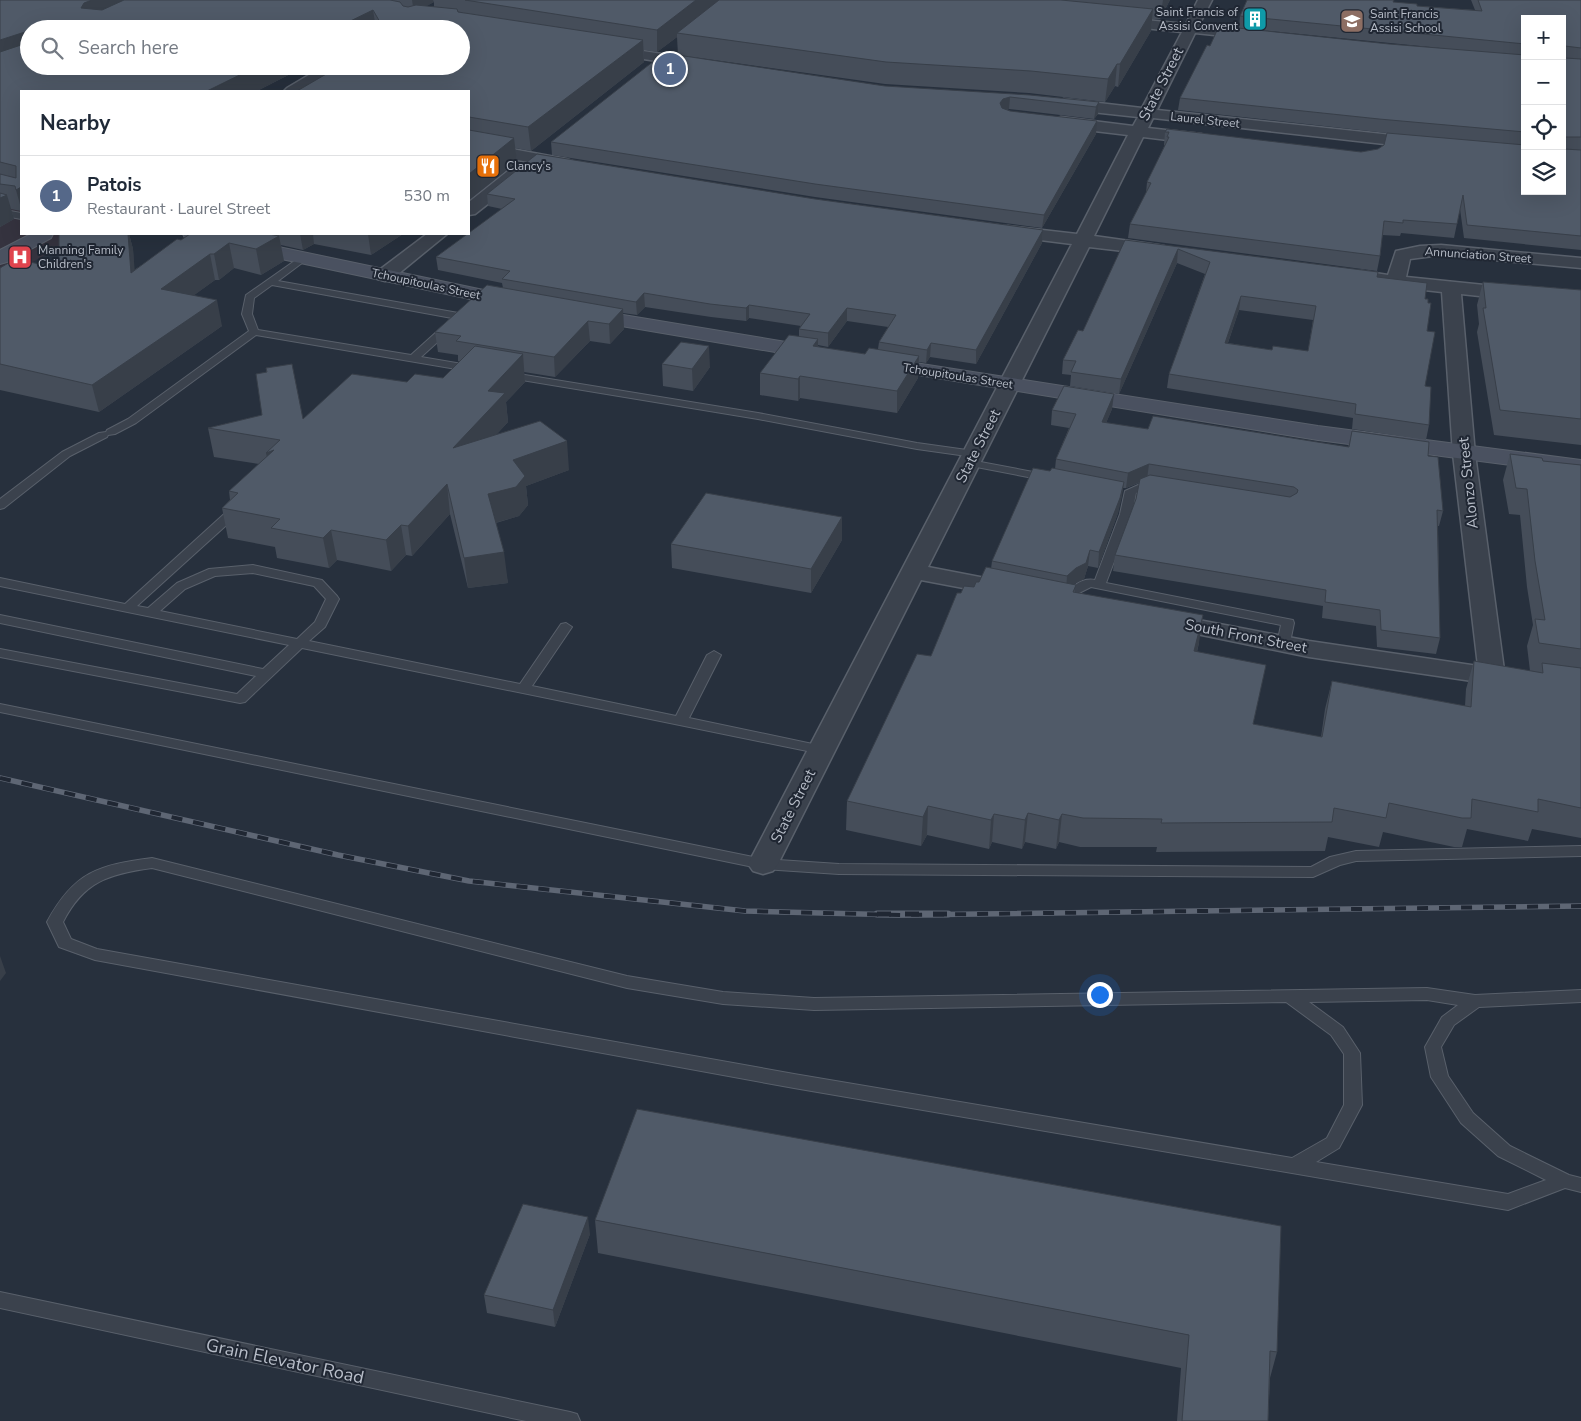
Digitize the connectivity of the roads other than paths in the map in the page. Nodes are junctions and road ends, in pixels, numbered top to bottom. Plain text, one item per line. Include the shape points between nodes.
1 (1205, 0) edge
2 (1104, 20) edge
3 (1190, 29) junction
4 (1268, 37) edge
5 (676, 46) edge
6 (592, 47) edge
7 (661, 58) junction
8 (707, 66) edge
9 (646, 70) edge
10 (320, 75) edge
11 (294, 90) edge
12 (1049, 102) edge
13 (1146, 113) junction
14 (1049, 121) edge
15 (1137, 132) junction
16 (1214, 141) edge
17 (1436, 144) edge
18 (470, 146) edge
19 (549, 147) dead end
20 (534, 159) junction
21 (582, 167) edge
22 (470, 209) edge
23 (0, 212) edge
24 (20, 216) edge
25 (987, 228) edge
26 (42, 235) edge
27 (197, 235) edge
28 (437, 235) edge
29 (1083, 241) junction
30 (1171, 252) edge
31 (0, 258) edge
32 (303, 258) junction
33 (1581, 263) edge
34 (385, 275) junction
35 (1347, 275) edge
36 (1396, 281) junction
37 (270, 282) junction
38 (1451, 289) junction
39 (1581, 301) edge
40 (534, 306) edge
41 (573, 312) edge
42 (254, 332) junction
43 (835, 356) edge
44 (413, 359) junction
45 (864, 361) edge
46 (482, 371) edge
47 (498, 373) edge
48 (1010, 385) junction
49 (1464, 454) junction
50 (972, 458) junction
51 (1581, 467) edge
52 (1064, 481) edge
53 (1166, 487) edge
54 (244, 503) edge
55 (0, 505) edge
56 (914, 571) junction
57 (2, 585) edge
58 (1099, 585) junction
59 (1121, 589) junction
60 (1048, 598) junction
61 (1117, 604) edge
62 (128, 608) junction
63 (150, 613) junction
64 (1202, 617) junction
65 (0, 619) edge
66 (566, 627) dead end
67 (302, 642) junction
68 (0, 652) edge
69 (714, 656) dead end
70 (266, 674) junction
71 (1492, 676) junction
72 (1532, 682) edge
73 (524, 688) junction
74 (0, 708) edge
75 (680, 720) junction
76 (822, 750) junction
77 (1581, 851) edge
78 (762, 864) junction
79 (1581, 996) edge
80 (1290, 997) junction
81 (1475, 1001) junction
82 (1294, 1166) junction
83 (1573, 1183) edge
84 (0, 1300) edge
85 (570, 1421) edge

1 - 3 street, State Street
2 - 3 street
3 - 4 street
3 - 13 street, State Street
5 - 7 street
6 - 7 street
7 - 8 street
7 - 9 street
10 - 11 street
12 - 13 street, Laurel Street
13 - 15 street, State Street
13 - 17 street, Laurel Street via 1375,147
14 - 15 street, Laurel Street
15 - 16 street, Laurel Street
15 - 29 street, State Street
18 - 20 street
19 - 20 street
20 - 21 street
20 - 22 street
23 - 24 lane
25 - 29 street
26 - 31 street
27 - 32 street, Tchoupitoulas Street
28 - 34 street
29 - 30 street
29 - 48 street, State Street
32 - 34 street, Tchoupitoulas Street
32 - 37 lane
33 - 36 street, Annunciation Street via 1441,250 1420,251 1402,255
34 - 40 street, Tchoupitoulas Street
35 - 36 street
36 - 38 street
37 - 42 lane via 250,297 248,314
37 - 44 lane via 460,316
38 - 39 street
38 - 49 street, Alonzo Street
41 - 43 street
42 - 44 lane
42 - 55 lane via 132,421 66,454
44 - 46 lane
45 - 48 street, Tchoupitoulas Street
47 - 50 lane via 758,416
48 - 49 street, Tchoupitoulas Street
48 - 50 street, State Street
49 - 51 street, Tchoupitoulas Street
49 - 71 street, Alonzo Street
50 - 52 lane
50 - 56 street, State Street
53 - 58 lane via 1147,484 1126,493 1126,514
54 - 62 lane
56 - 60 street, South Front Street
56 - 76 street, State Street
57 - 62 lane
58 - 59 lane
58 - 60 lane via 1089,583
59 - 61 lane
59 - 64 lane
60 - 64 street, South Front Street
62 - 63 lane
63 - 67 lane
63 - 67 lane via 180,586 213,572 253,570 318,583 332,599 320,624
64 - 71 street, South Front Street via 1284,644
65 - 70 lane
66 - 73 lane
67 - 70 lane
67 - 73 lane
68 - 70 lane via 240,699
69 - 75 lane
71 - 72 street, South Front Street
73 - 75 lane
74 - 78 lane
75 - 76 lane
76 - 78 street, State Street
77 - 78 lane via 1356,856 1335,861 1314,872 839,869
79 - 81 lane
80 - 81 lane via 1427,994
80 - 82 lane via 1337,1031 1352,1054 1353,1088 1353,1105 1333,1143
80 - 82 lane via 814,1004 722,998 626,982 152,863 117,867 82,882 63,904 55,922 65,943 95,954
81 - 83 lane via 1448,1021 1433,1047 1440,1077 1467,1118 1504,1151
82 - 83 lane via 1508,1202
84 - 85 lane, Grain Elevator Road

